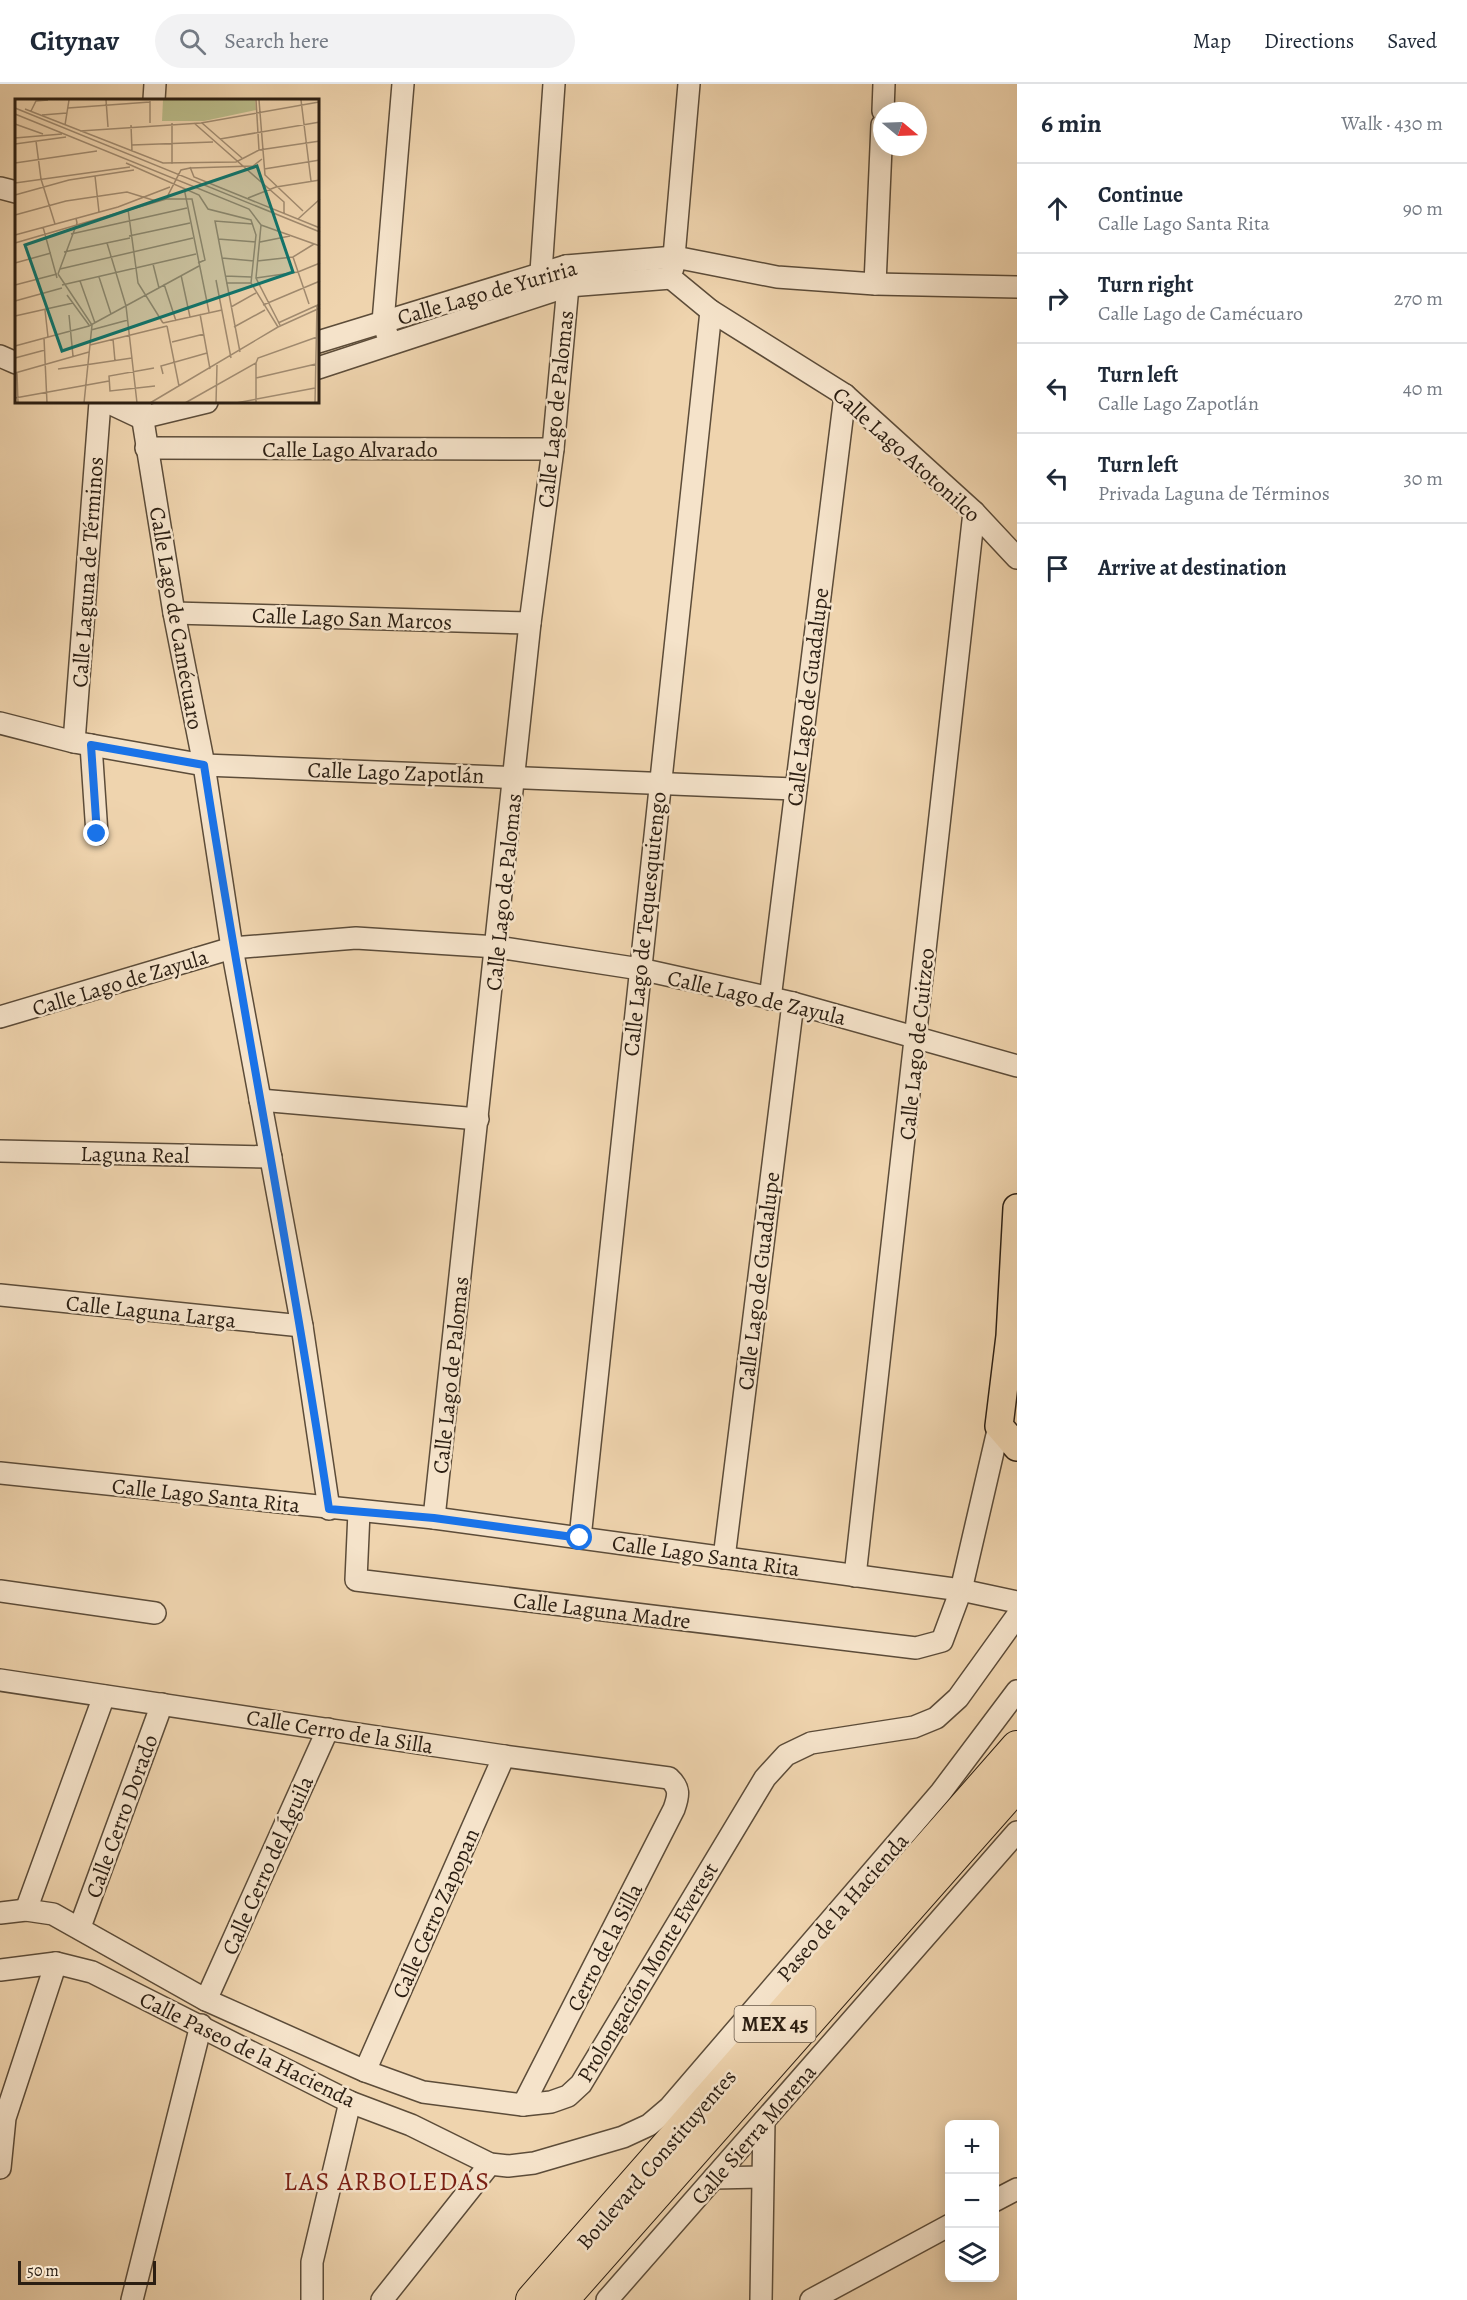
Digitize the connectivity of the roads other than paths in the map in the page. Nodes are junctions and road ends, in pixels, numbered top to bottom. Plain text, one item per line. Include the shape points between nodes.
1 (155, 84) edge
2 (403, 84) edge
3 (554, 84) edge
4 (689, 84) edge
5 (884, 84) edge
6 (154, 99) edge
7 (883, 102) edge
8 (881, 156) edge
9 (0, 188) edge
10 (15, 192) edge
11 (675, 257) junction
12 (541, 272) junction
13 (567, 276) junction
14 (671, 278) junction
15 (875, 284) junction
16 (1017, 288) edge
17 (711, 311) junction
18 (383, 322) junction
19 (320, 341) edge
20 (391, 345) junction
21 (0, 356) edge
22 (15, 363) edge
23 (320, 367) edge
24 (845, 395) junction
25 (107, 404) edge
26 (116, 404) edge
27 (190, 404) edge
28 (141, 410) edge
29 (146, 448) junction
30 (553, 449) junction
31 (974, 512) junction
32 (1017, 558) edge
33 (174, 613) junction
34 (530, 623) junction
35 (0, 723) edge
36 (82, 744) junction
37 (204, 765) junction
38 (514, 777) junction
39 (659, 783) junction
40 (795, 789) junction
41 (97, 834) dead end
42 (498, 947) junction
43 (232, 948) junction
44 (640, 969) junction
45 (770, 999) junction
46 (793, 1004) junction
47 (0, 1017) edge
48 (916, 1037) junction
49 (1017, 1066) edge
50 (260, 1100) junction
51 (478, 1119) junction
52 (0, 1151) edge
53 (271, 1157) junction
54 (1017, 1208) edge
55 (0, 1295) edge
56 (302, 1326) junction
57 (1013, 1331) edge
58 (999, 1426) junction
59 (1017, 1447) edge
60 (0, 1473) edge
61 (329, 1509) junction
62 (358, 1512) junction
63 (434, 1518) junction
64 (580, 1538) junction
65 (724, 1558) junction
66 (855, 1576) junction
67 (961, 1590) junction
68 (0, 1591) edge
69 (1017, 1602) edge
70 (155, 1613) dead end
71 (1017, 1616) edge
72 (0, 1680) edge
73 (1017, 1691) edge
74 (104, 1696) junction
75 (162, 1704) junction
76 (328, 1730) junction
77 (1017, 1747) edge
78 (504, 1756) junction
79 (1017, 1785) edge
80 (677, 1786) joint
81 (1017, 1832) edge
82 (27, 1910) junction
83 (0, 1912) edge
84 (80, 1927) junction
85 (56, 1963) junction
86 (0, 1970) edge
87 (206, 2000) junction
88 (201, 2025) junction
89 (365, 2070) junction
90 (423, 2092) junction
91 (350, 2102) junction
92 (523, 2105) junction
93 (764, 2121) junction
94 (411, 2125) junction
95 (490, 2164) junction
96 (0, 2168) edge
97 (761, 2177) junction
98 (714, 2178) junction
99 (1017, 2189) edge
100 (999, 2198) edge
101 (945, 2228) edge
102 (132, 2300) edge
103 (312, 2300) edge
104 (382, 2300) edge
105 (532, 2300) edge
106 (562, 2300) edge
107 (607, 2300) edge
108 (761, 2300) edge
109 (811, 2300) edge

1 - 6 street
2 - 18 street
3 - 12 street
4 - 11 street
5 - 7 street
8 - 15 street
9 - 10 street
11 - 13 street, Calle Lago de Yuriria
11 - 14 street
11 - 15 street, Calle Lago de Yuriria via 777,277
12 - 13 street, Calle Lago de Yuriria
12 - 18 street, Calle Lago de Yuriria
13 - 14 street, Calle Lago de Yuriria
13 - 20 street, Calle Lago de Yuriria
13 - 30 street, Calle Lago de Palomas
14 - 17 street, Calle Lago Atotonilco
15 - 16 street, Calle Lago de Yuriria
17 - 24 street, Calle Lago Atotonilco
17 - 39 street, Calle Lago de Tequesquitengo
18 - 19 street, Calle Lago de Yuriria
18 - 20 street
20 - 23 street, Calle Lago de Yuriria
21 - 22 street
24 - 31 street, Calle Lago Atotonilco
24 - 40 street, Calle Lago de Guadalupe
25 - 36 street, Calle Laguna de Términos
26 - 28 street
27 - 28 street
28 - 29 street, Calle Lago de Camécuaro
29 - 30 street, Calle Lago Alvarado
29 - 33 street, Calle Lago de Camécuaro
30 - 34 street, Calle Lago de Palomas
31 - 32 street, Calle Lago Atotonilco
31 - 48 street, Calle Lago de Cuitzeo
33 - 34 street, Calle Lago San Marcos
33 - 37 street, Calle Lago de Camécuaro
34 - 38 street, Calle Lago de Palomas
35 - 36 street, Calle Lago Zapotlán
36 - 37 street, Calle Lago Zapotlán
36 - 41 street, Calle Laguna de Términos
37 - 38 street, Calle Lago Zapotlán
37 - 43 street, Calle Lago de Camécuaro
38 - 39 street, Calle Lago Zapotlán
38 - 42 street, Calle Lago de Palomas
39 - 40 street, Calle Lago Zapotlán
39 - 44 street, Calle Lago de Tequesquitengo
40 - 45 street, Calle Lago de Guadalupe
42 - 43 street, Calle Lago de Zayula via 356,938
42 - 44 street, Calle Lago de Zayula
42 - 51 street, Calle Lago de Palomas
43 - 47 street, Calle Lago de Zayula
43 - 50 street, Calle Lago de Camécuaro
44 - 45 street, Calle Lago de Zayula
44 - 64 street, Calle Lago de Tequesquitengo
45 - 46 street, Calle Lago de Zayula
46 - 48 street, Calle Lago de Zayula
46 - 65 street, Calle Lago de Guadalupe
48 - 49 street, Calle Lago de Zayula
48 - 66 street, Calle Lago de Cuitzeo
50 - 51 street
50 - 53 street, Calle Lago de Camécuaro
51 - 63 street, Calle Lago de Palomas
52 - 53 street, Laguna Real
53 - 56 street, Calle Lago de Camécuaro
54 - 57 main road
55 - 56 street, Calle Laguna Larga
56 - 61 street, Calle Lago de Camécuaro
57 - 58 main road
58 - 59 main road
58 - 67 street
60 - 61 street, Calle Lago Santa Rita
61 - 62 street, Calle Lago Santa Rita
62 - 63 street, Calle Lago Santa Rita
62 - 67 street, Calle Laguna Madre via 356,1580 916,1648 942,1641
63 - 64 street, Calle Lago Santa Rita
64 - 65 street, Calle Lago Santa Rita
65 - 66 street, Calle Lago Santa Rita
66 - 67 street, Calle Lago Santa Rita
67 - 69 street, Calle Lago Santa Rita
68 - 70 street
71 - 92 street, Prolongación Monte Everest via 958,1698 936,1718 914,1727 811,1743 786,1755 765,1778 581,2084 568,2097
72 - 74 street, Calle Cerro de la Silla
73 - 95 street, Paseo de la Hacienda via 941,1792 669,2108 649,2125 623,2137 534,2163
74 - 75 street, Calle Cerro de la Silla
74 - 82 street
75 - 76 street, Calle Cerro de la Silla
75 - 84 street, Calle Cerro Dorado
76 - 78 street, Calle Cerro de la Silla
76 - 87 street, Calle Cerro del Águila
77 - 105 highway, Boulevard Constituyentes / MEX 45
78 - 80 street, Calle Cerro de la Silla via 659,1775
78 - 89 street, Calle Cerro Zapopan
79 - 106 highway, Boulevard Constituyentes / MEX 45
80 - 92 street, Cerro de la Silla via 674,1809
81 - 93 street, Calle Sierra Morena
82 - 83 street, Prolongación Monte Everest
82 - 84 street, Prolongación Monte Everest via 53,1914
84 - 87 street, Prolongación Monte Everest
85 - 86 street, Calle Paseo de la Hacienda
85 - 88 street, Calle Paseo de la Hacienda via 92,1972
85 - 96 street via 5,2118
87 - 89 street, Prolongación Monte Everest
88 - 91 street, Calle Paseo de la Hacienda
88 - 102 street
89 - 90 street, Prolongación Monte Everest
90 - 92 street, Prolongación Monte Everest
90 - 94 street
91 - 94 street, Calle Paseo de la Hacienda
91 - 103 street via 312,2262
93 - 97 street
93 - 98 street, Calle Sierra Morena
94 - 95 street, Calle Paseo de la Hacienda
95 - 104 street
97 - 98 street
97 - 108 street
98 - 107 street, Calle Sierra Morena
99 - 100 street
101 - 109 street

